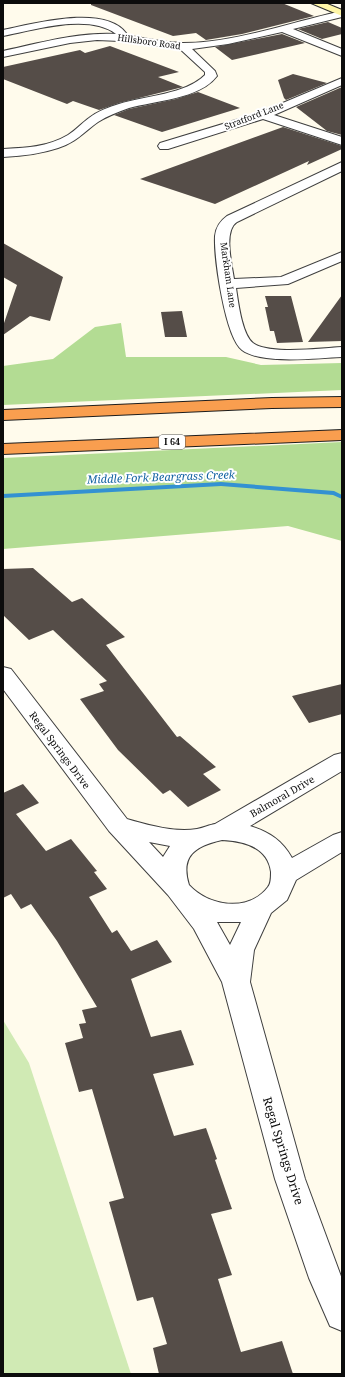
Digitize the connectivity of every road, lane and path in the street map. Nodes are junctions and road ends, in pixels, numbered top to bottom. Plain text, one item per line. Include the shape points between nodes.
1 (316, 3) edge
2 (342, 14) edge
3 (282, 28) junction
4 (3, 32) edge
5 (122, 38) junction
6 (184, 47) junction
7 (342, 53) edge
8 (3, 54) edge
9 (342, 81) edge
10 (263, 115) junction
11 (342, 141) edge
12 (164, 146) dead end
13 (3, 153) edge
14 (342, 166) edge
15 (342, 256) edge
16 (228, 284) junction
17 (342, 352) edge
18 (342, 402) edge
19 (3, 415) edge
20 (342, 435) edge
21 (3, 450) edge
22 (3, 674) edge
23 (342, 762) edge
24 (118, 825) junction
25 (222, 831) junction
26 (196, 838) junction
27 (342, 841) edge
28 (285, 874) junction
29 (182, 894) junction
30 (261, 906) junction
31 (236, 982) junction
32 (342, 1315) edge

1 - 2 main road
2 - 3 street, Hillsboro Road
3 - 6 street, Hillsboro Road via 218,43
3 - 7 street
4 - 5 street via 60,22 82,21 110,26 121,32
5 - 6 street, Hillsboro Road
5 - 8 street, Hillsboro Road via 86,38
6 - 13 street via 210,71 211,76 204,82 184,91 106,113 77,135 58,144 36,150
9 - 10 street, Stratford Lane
10 - 11 street
10 - 12 street, Stratford Lane
14 - 16 street, Markham Lane via 226,223 222,235
15 - 16 street via 283,281
16 - 17 street, Markham Lane via 234,318 243,343 257,350 277,354
18 - 19 highway
20 - 21 highway, I 64
22 - 24 street, Regal Springs Drive
23 - 25 street, Balmoral Drive
24 - 26 street via 149,835
24 - 29 street, Regal Springs Drive
25 - 26 street
25 - 28 street via 258,838 272,848 282,860
26 - 29 street via 179,851 173,863 172,870
27 - 28 street
28 - 30 street via 281,888 271,900
29 - 30 street via 208,910 218,912 236,913
29 - 31 street, Regal Springs Drive via 204,922
30 - 31 street, Regal Springs Drive via 241,950
31 - 32 street, Regal Springs Drive via 290,1179 325,1278

